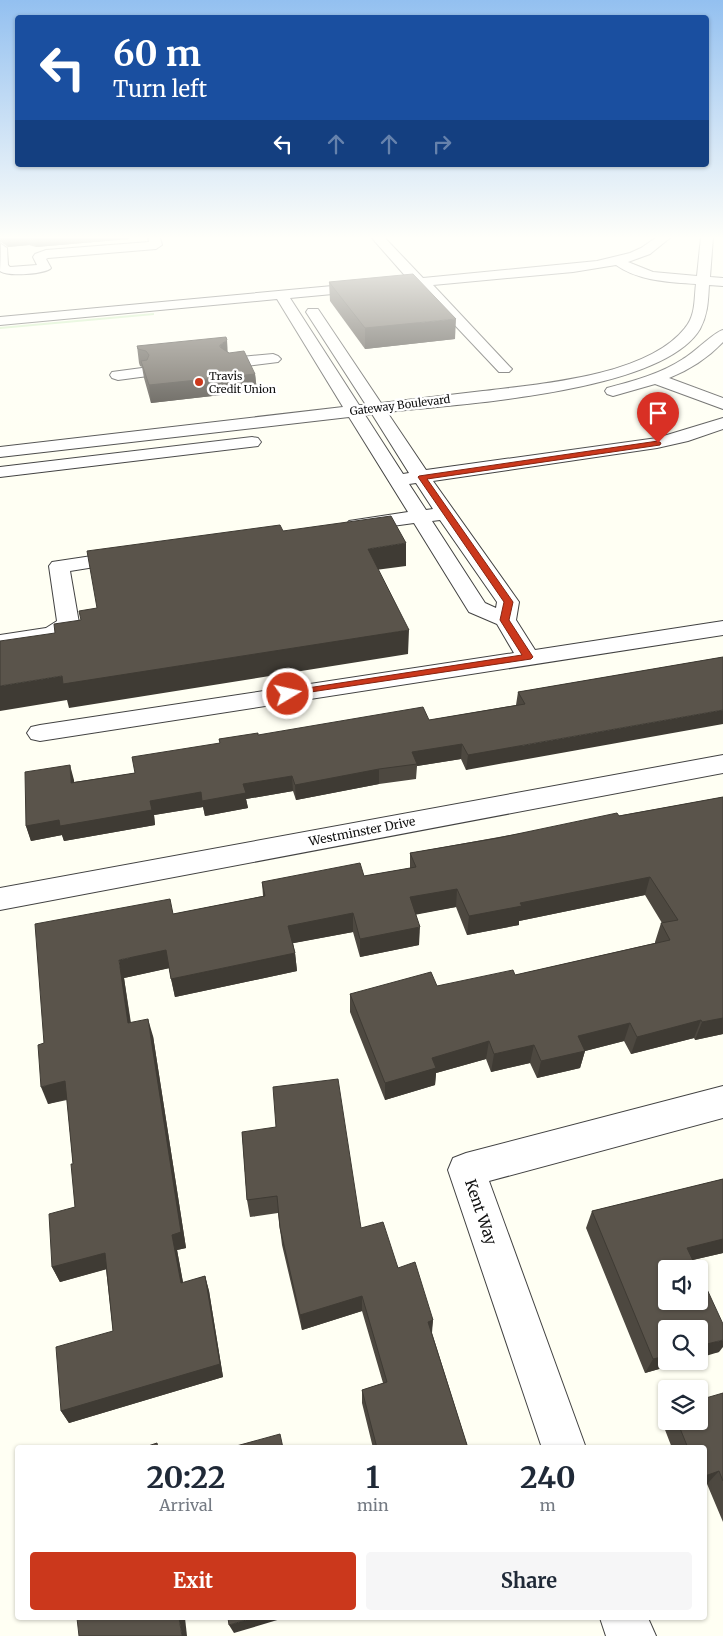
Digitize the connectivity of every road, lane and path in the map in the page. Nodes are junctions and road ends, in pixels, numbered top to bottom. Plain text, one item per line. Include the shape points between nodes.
1 (91, 313) edge
2 (178, 313) edge
3 (292, 313) edge
4 (313, 313) edge
5 (452, 313) edge
6 (700, 313) edge
7 (180, 320) dead end
8 (0, 322) edge
9 (723, 334) edge
10 (273, 359) dead end
11 (231, 363) edge
12 (504, 369) dead end
13 (142, 373) edge
14 (671, 373) junction
15 (118, 375) dead end
16 (656, 379) junction
17 (723, 392) edge
18 (601, 394) dead end
19 (552, 404) dead end
20 (723, 404) edge
21 (376, 408) junction
22 (523, 408) dead end
23 (352, 411) junction
24 (723, 423) edge
25 (396, 424) junction
26 (353, 429) junction
27 (267, 440) dead end
28 (0, 452) edge
29 (0, 472) edge
30 (422, 477) junction
31 (396, 480) junction
32 (445, 513) junction
33 (420, 517) junction
34 (333, 529) edge
35 (142, 555) edge
36 (505, 620) junction
37 (723, 628) edge
38 (0, 642) edge
39 (528, 657) junction
40 (40, 732) dead end
41 (723, 764) edge
42 (0, 899) edge
43 (723, 1102) edge
44 (563, 1445) edge
45 (625, 1620) edge
46 (631, 1636) edge

1 - 8 street
2 - 7 street
3 - 23 street
4 - 21 street
5 - 12 street
6 - 21 street, Gateway Boulevard via 694,327 680,342 658,356 603,377 550,388
9 - 14 street via 710,348
10 - 11 street
13 - 15 street
14 - 16 street
14 - 17 street
16 - 18 street
16 - 20 street
19 - 22 street
21 - 23 street, Gateway Boulevard
21 - 25 street
23 - 26 street
23 - 28 street, Gateway Boulevard
24 - 30 street via 658,443
25 - 26 street, Gateway Boulevard
25 - 30 street
26 - 31 street
27 - 29 street
30 - 31 street
30 - 32 street
31 - 33 street
32 - 33 street
32 - 36 street via 508,602
33 - 34 street
33 - 36 street via 477,607
35 - 38 street via 59,566 68,623 53,634
36 - 39 street
37 - 39 street
39 - 40 street
41 - 42 street, Westminster Drive
43 - 44 street, Kent Way via 466,1170
45 - 46 street

